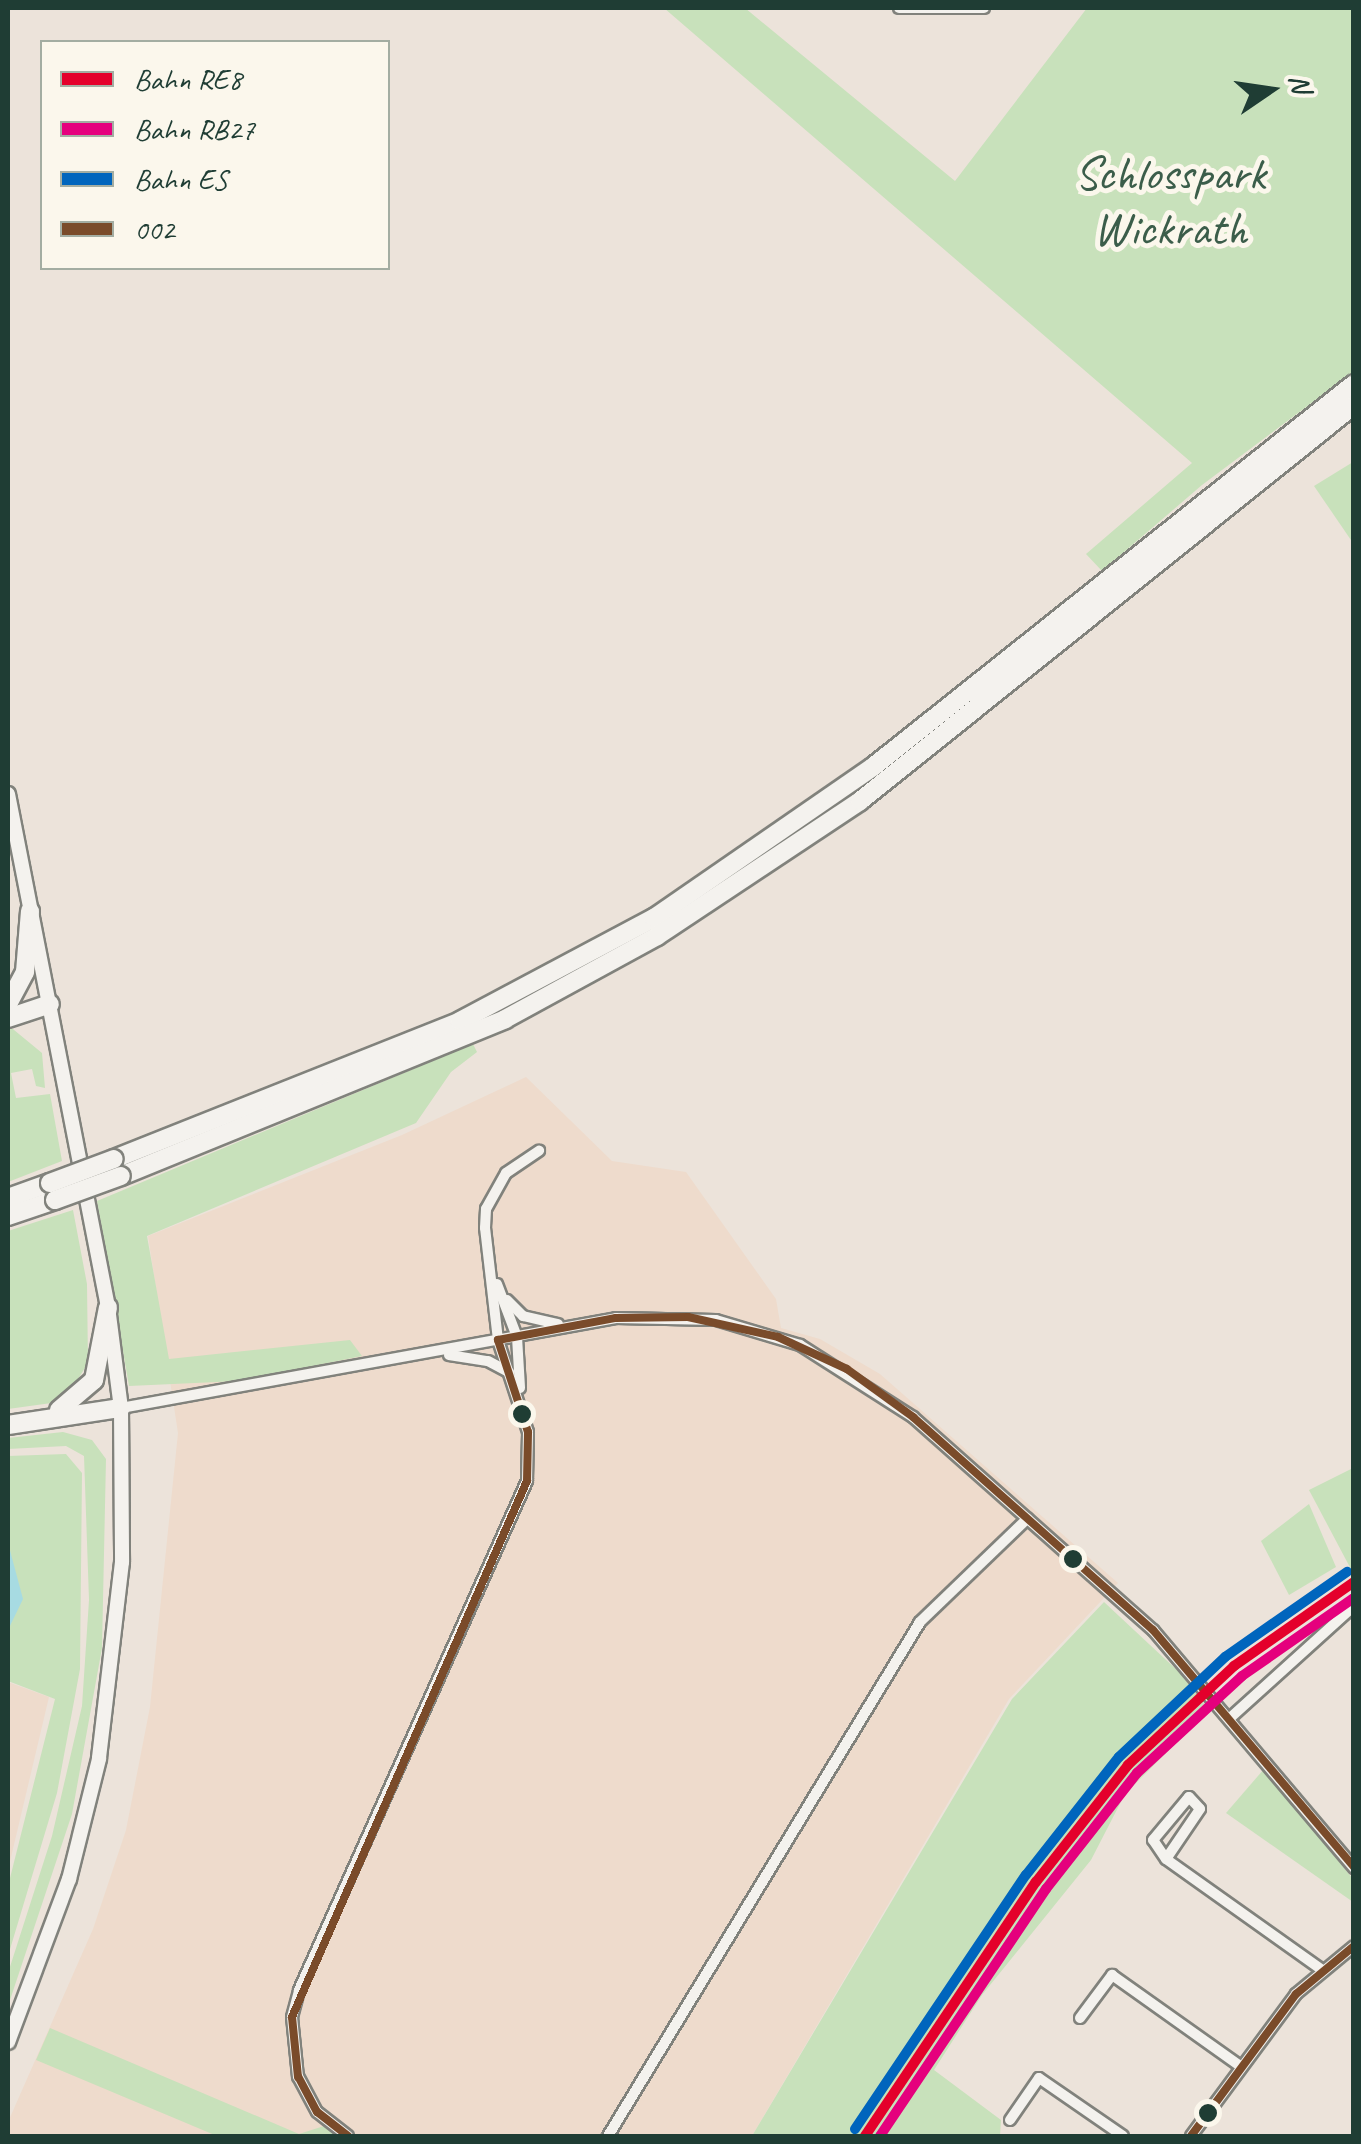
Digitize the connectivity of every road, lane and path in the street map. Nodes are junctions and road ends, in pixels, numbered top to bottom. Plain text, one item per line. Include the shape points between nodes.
1 (900, 8) edge
2 (984, 8) edge
3 (1354, 384) edge
4 (1354, 405) edge
5 (8, 794) edge
6 (30, 910) junction
7 (50, 1004) junction
8 (8, 1005) edge
9 (8, 1018) edge
10 (540, 1150) dead end
11 (118, 1168) junction
12 (8, 1190) edge
13 (52, 1191) junction
14 (8, 1198) edge
15 (8, 1216) edge
16 (495, 1282) junction
17 (506, 1300) junction
18 (108, 1308) junction
19 (568, 1325) junction
20 (518, 1336) junction
21 (498, 1340) junction
22 (444, 1354) junction
23 (510, 1373) junction
24 (520, 1398) junction
25 (121, 1408) junction
26 (59, 1410) junction
27 (8, 1415) edge
28 (8, 1425) edge
29 (1027, 1519) junction
30 (1353, 1606) edge
31 (1226, 1714) junction
32 (1166, 1859) junction
33 (1354, 1868) edge
34 (1354, 1946) edge
35 (1322, 1970) junction
36 (1080, 2018) dead end
37 (8, 2042) edge
38 (1240, 2066) junction
39 (1010, 2120) dead end
40 (348, 2136) edge
41 (608, 2136) edge
42 (1123, 2136) edge
43 (1191, 2136) edge

1 - 2 street
3 - 11 highway via 874,766 654,918 460,1021
4 - 11 highway via 860,801 657,936 505,1019
5 - 6 main road
6 - 7 main road
6 - 8 highway via 25,972
7 - 8 highway
7 - 9 highway
7 - 18 main road
10 - 16 street via 506,1173 486,1209
11 - 13 highway, bridge
12 - 13 highway
13 - 14 highway
13 - 15 highway
16 - 17 street
16 - 21 street
17 - 19 street via 523,1316
17 - 20 street
18 - 25 main road
18 - 26 highway via 94,1380
19 - 20 street
19 - 29 street via 688,1317 800,1345 874,1386
20 - 21 street
20 - 24 street
21 - 22 street
21 - 23 street
22 - 23 street via 488,1361
22 - 25 street
23 - 24 street
24 - 40 street via 527,1481 298,1990 292,2017 298,2076 317,2112
25 - 26 highway
25 - 28 highway
25 - 37 main road via 122,1562 99,1759 69,1879
26 - 27 highway
29 - 31 street
29 - 41 street via 920,1622
30 - 31 street
31 - 33 street
32 - 32 street via 1200,1808 1189,1797 1153,1840
32 - 35 street
34 - 35 street
35 - 38 street
36 - 38 street via 1112,1975
38 - 43 street
39 - 42 street via 1039,2078

